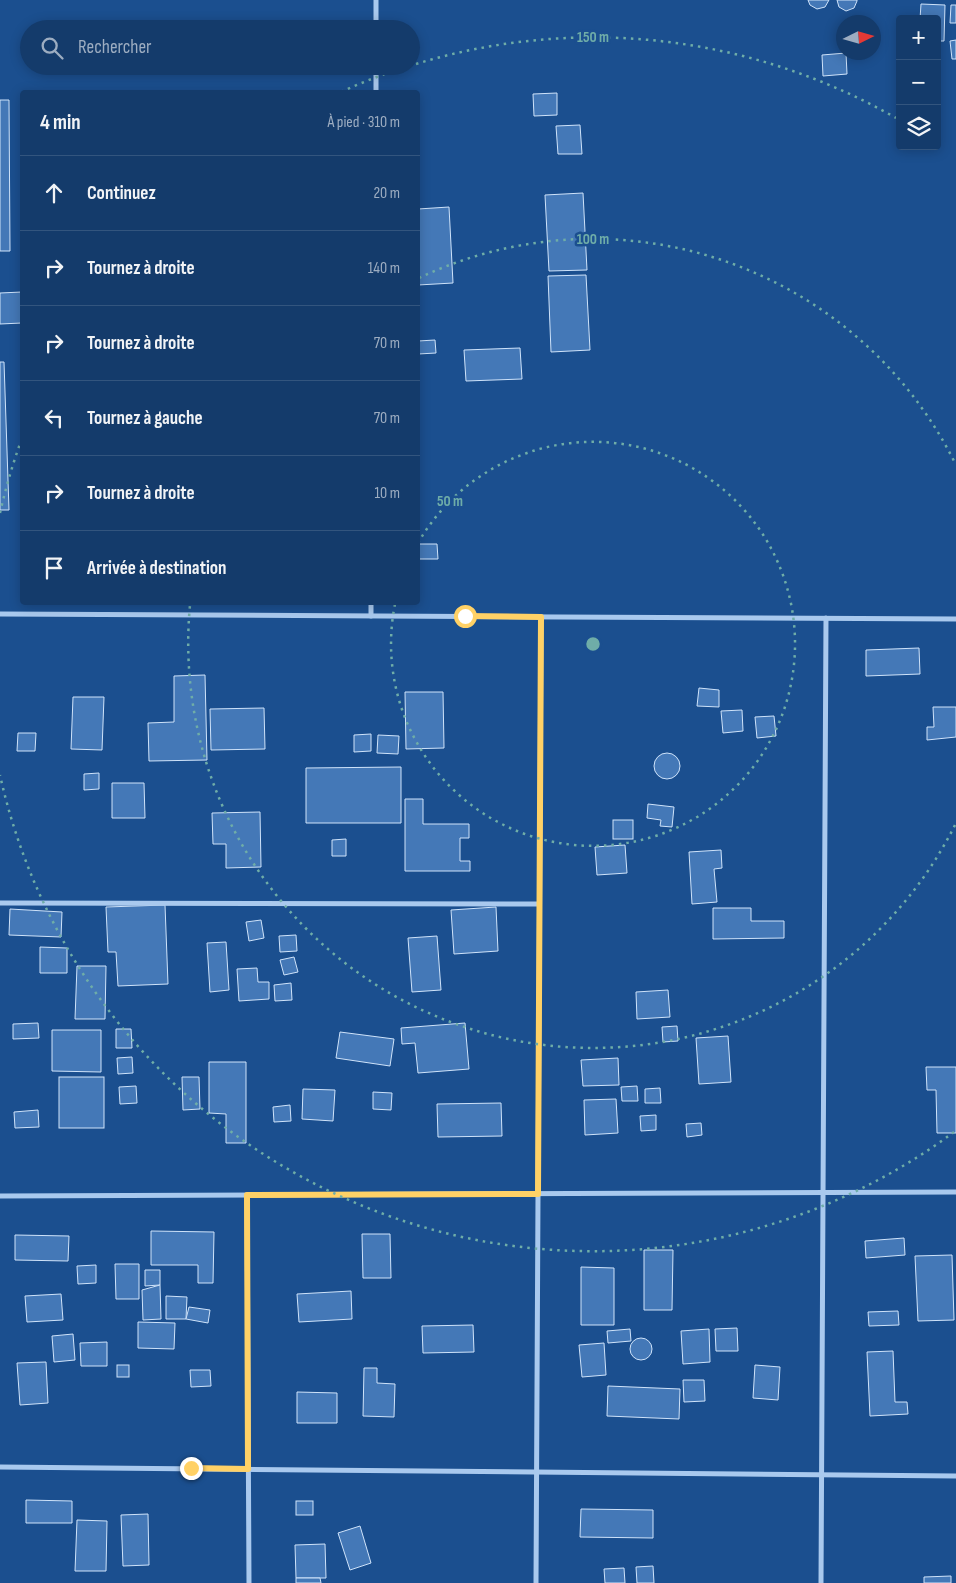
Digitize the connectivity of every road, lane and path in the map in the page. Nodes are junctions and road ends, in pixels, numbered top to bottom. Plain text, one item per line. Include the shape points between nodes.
1 (376, 0) edge
2 (376, 20) edge
3 (376, 75) edge
4 (376, 90) edge
5 (371, 605) edge
6 (0, 614) edge
7 (371, 616) junction
8 (541, 617) junction
9 (826, 618) junction
10 (956, 619) edge
11 (0, 903) edge
12 (539, 904) junction
13 (823, 1192) junction
14 (956, 1192) edge
15 (538, 1194) junction
16 (247, 1195) junction
17 (0, 1196) edge
18 (0, 1467) edge
19 (248, 1469) junction
20 (536, 1472) junction
21 (821, 1474) junction
22 (956, 1476) edge
23 (249, 1583) edge
24 (536, 1583) edge
25 (821, 1583) edge

1 - 2 street
3 - 4 street
5 - 7 street
6 - 7 street
7 - 8 street
8 - 9 street
8 - 12 street
9 - 10 street
9 - 13 street
11 - 12 street
12 - 15 street
13 - 14 street
13 - 15 street
13 - 21 street
15 - 16 street
15 - 20 street
16 - 17 street
16 - 19 street
18 - 19 street
19 - 20 street
19 - 23 street
20 - 21 street
20 - 24 street
21 - 22 street
21 - 25 street

